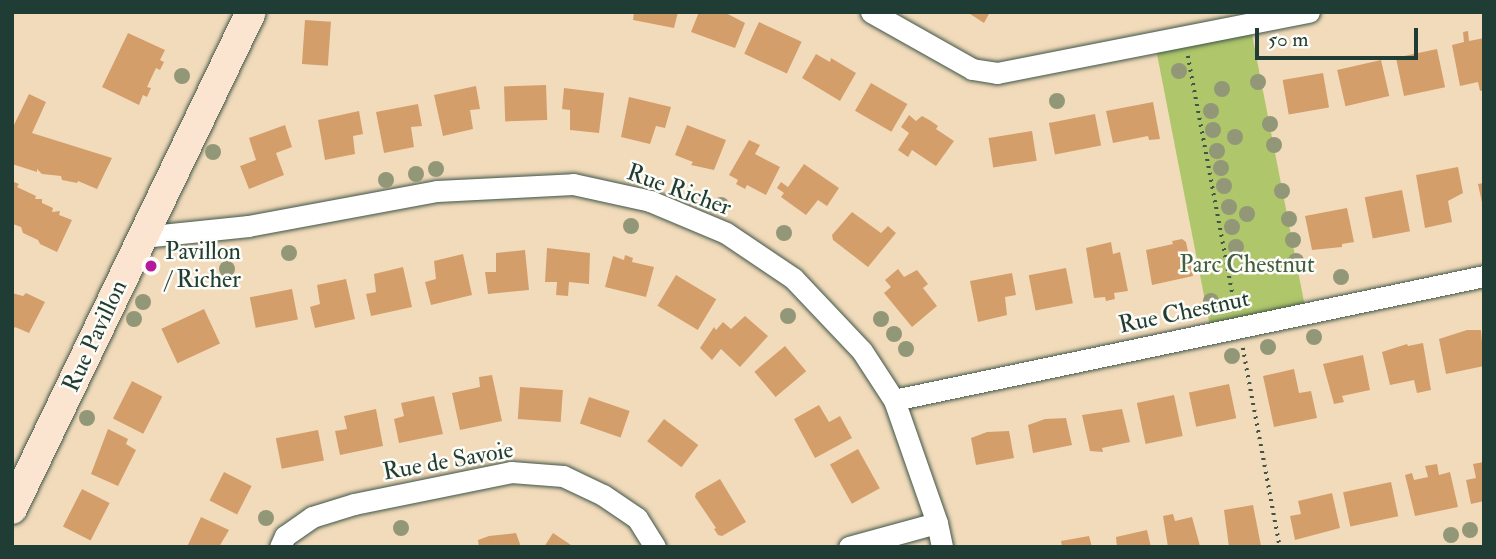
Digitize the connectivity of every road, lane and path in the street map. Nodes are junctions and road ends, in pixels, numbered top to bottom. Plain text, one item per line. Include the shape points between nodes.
1 (251, 12) edge
2 (871, 12) edge
3 (1309, 12) edge
4 (1185, 37) junction
5 (142, 237) junction
6 (1484, 276) edge
7 (1239, 327) junction
8 (894, 400) junction
9 (12, 509) edge
10 (937, 523) junction
11 (281, 547) edge
12 (655, 547) edge
13 (849, 547) edge
14 (942, 547) edge
15 (1280, 547) edge

1 - 5 street, Rue Pavillon
2 - 4 street via 972,69 997,73
3 - 4 street
4 - 7 path
5 - 8 street, Rue Richer via 248,226 437,191 573,184 650,201 726,233 793,278 862,351
5 - 9 street, Rue Pavillon
6 - 7 street, Rue Chestnut
7 - 8 street, Rue Chestnut
7 - 15 path
8 - 10 street, Rue Richer
10 - 13 street
10 - 14 street, Rue Richer
11 - 12 street, Rue de Savoie via 285,536 312,517 512,472 563,476 603,495 637,518

